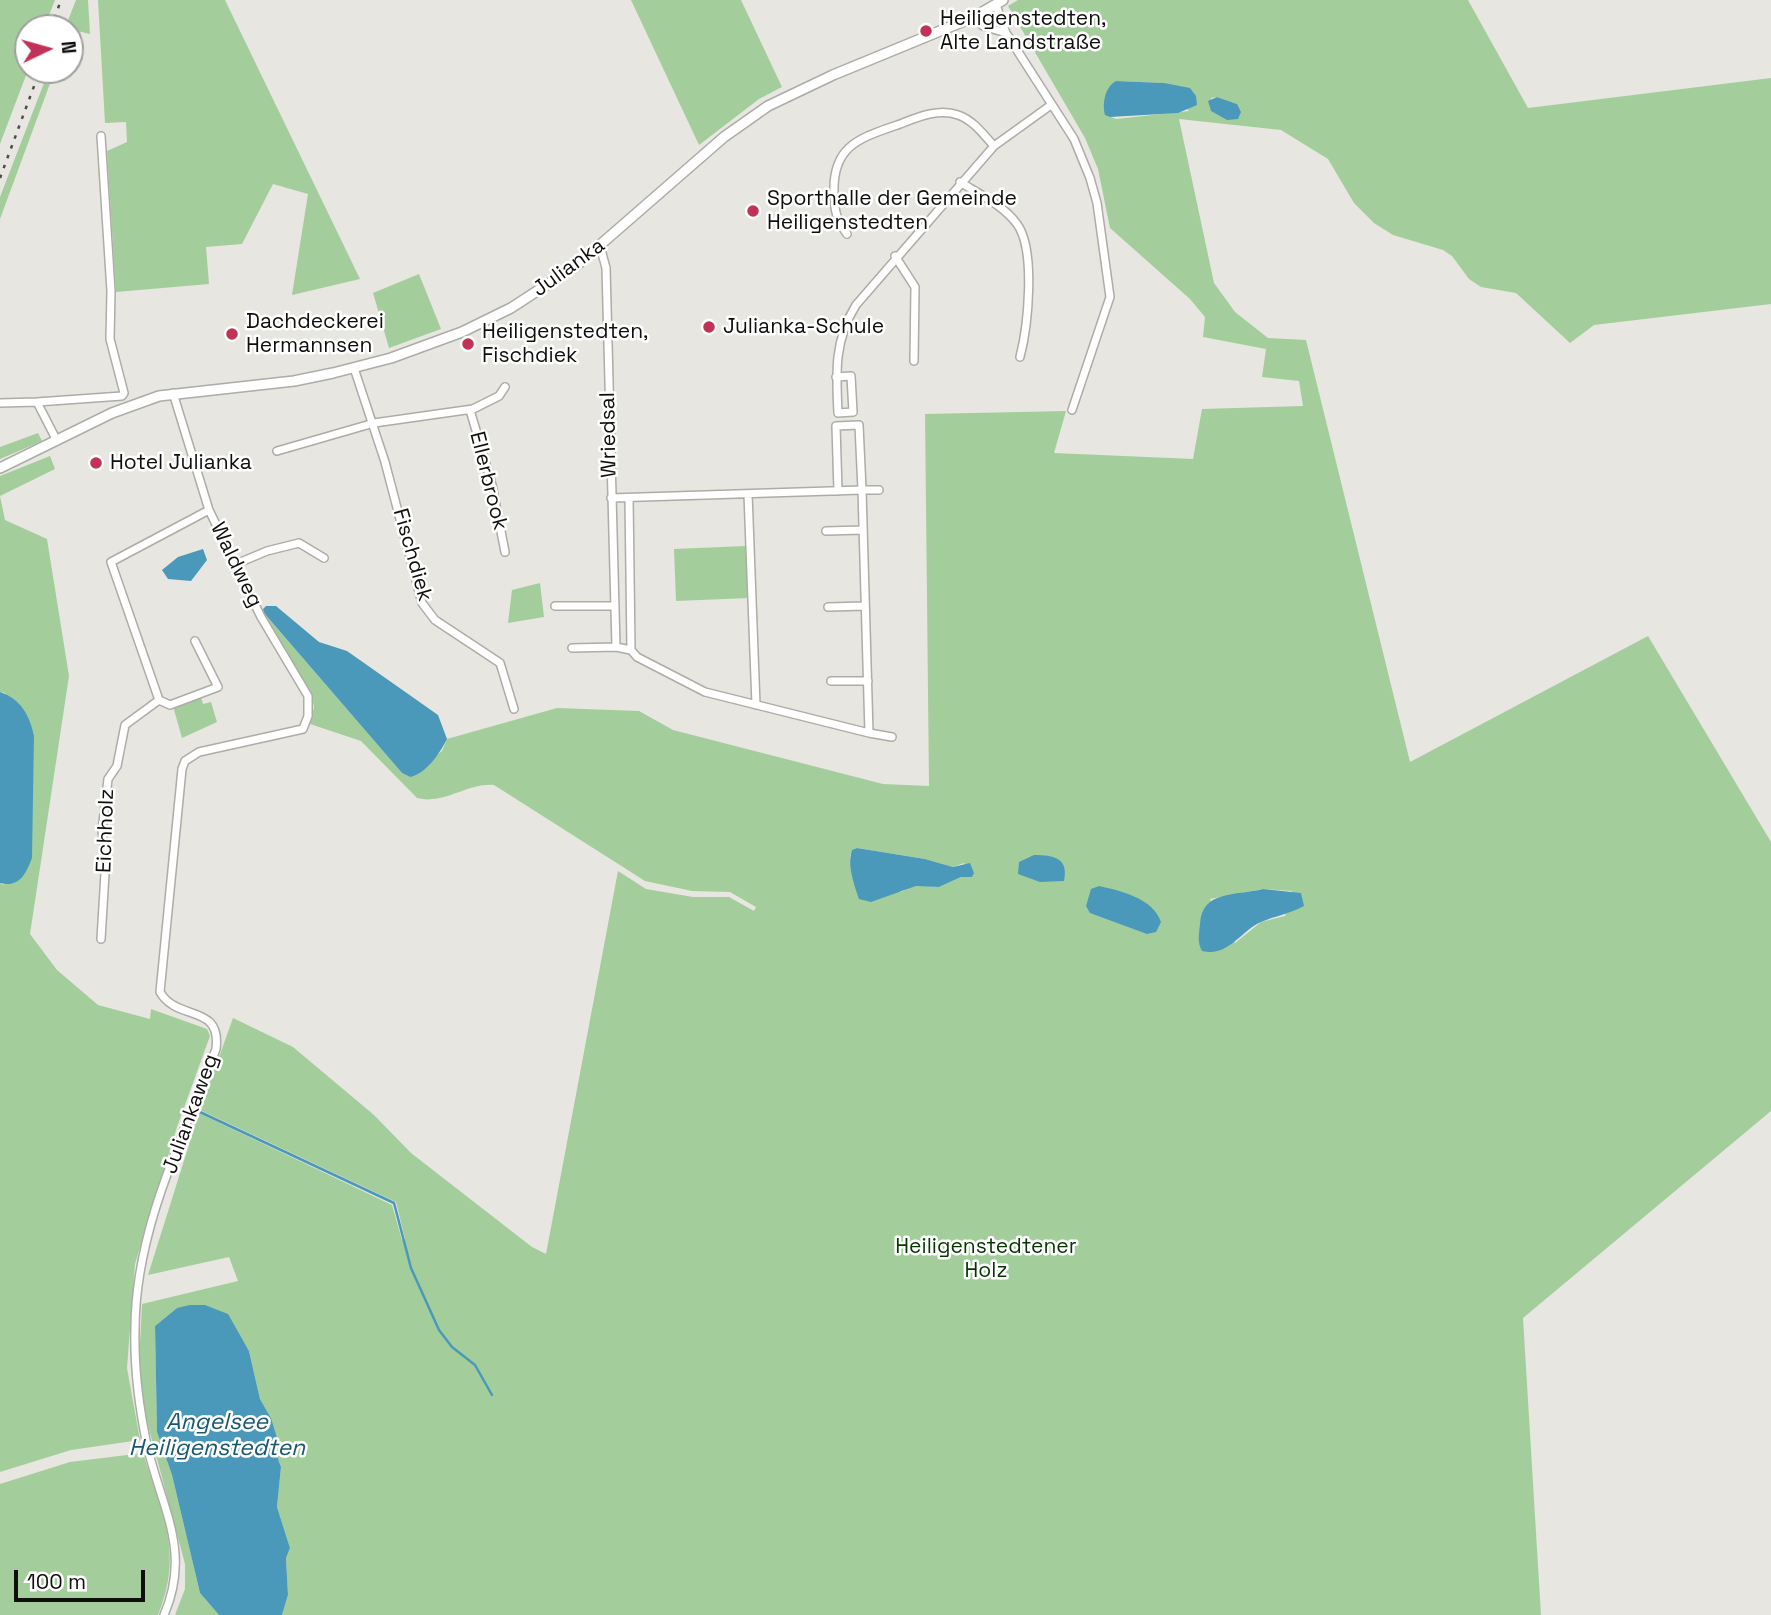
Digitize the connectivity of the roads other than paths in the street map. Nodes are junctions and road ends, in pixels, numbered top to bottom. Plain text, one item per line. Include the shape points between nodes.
1 (1000, 3) edge
2 (974, 17) junction
3 (1006, 33) junction
4 (1051, 105) junction
5 (101, 136) dead end
6 (994, 146) junction
7 (960, 182) junction
8 (847, 234) dead end
9 (600, 246) junction
10 (895, 257) junction
11 (1020, 357) dead end
12 (915, 360) dead end
13 (354, 368) junction
14 (836, 377) junction
15 (505, 387) dead end
16 (173, 393) junction
17 (37, 402) junction
18 (0, 403) edge
19 (470, 410) junction
20 (1072, 410) dead end
21 (374, 423) junction
22 (57, 441) junction
23 (277, 451) dead end
24 (0, 468) edge
25 (862, 490) junction
26 (879, 490) dead end
27 (838, 491) junction
28 (748, 494) junction
29 (611, 498) junction
30 (629, 498) junction
31 (209, 510) junction
32 (863, 530) junction
33 (826, 531) dead end
34 (505, 552) dead end
35 (324, 558) dead end
36 (236, 564) junction
37 (555, 606) dead end
38 (615, 606) junction
39 (865, 606) junction
40 (828, 607) dead end
41 (195, 641) dead end
42 (616, 647) junction
43 (572, 648) dead end
44 (631, 650) junction
45 (831, 681) dead end
46 (868, 681) junction
47 (159, 701) junction
48 (756, 705) junction
49 (514, 709) dead end
50 (303, 729) joint
51 (869, 733) junction
52 (892, 737) dead end
53 (101, 939) dead end
54 (164, 1615) edge

1 - 2 street, Julianka
1 - 3 street
2 - 3 street via 982,26
2 - 9 street, Julianka via 768,106 724,137
3 - 4 street
4 - 6 street
4 - 20 street via 1074,139 1090,178 1111,297
5 - 17 street via 110,339 124,393
6 - 7 street
6 - 8 street via 972,122 939,112 861,138 847,149 833,178 834,209
7 - 10 street
7 - 11 street via 1009,215 1022,234 1027,252 1027,298
9 - 13 street, Julianka via 531,296 462,332
9 - 29 street, Wriedsal via 606,268
10 - 12 street via 915,287
10 - 14 street via 846,323 836,352
13 - 16 street, Julianka via 294,381
13 - 21 street, Fischdiek
14 - 14 street via 838,413 853,412 851,376
15 - 19 street, Ellerbrook via 486,404
16 - 22 street, Julianka via 129,405
16 - 31 street, Waldweg
17 - 18 street
17 - 22 street
19 - 21 street, Ellerbrook
19 - 34 street, Ellerbrook
21 - 23 street, Ellerbrook
21 - 49 street, Fischdiek via 422,603 435,620 500,663
22 - 24 street, Julianka
25 - 26 street, Wriedsal
25 - 27 street, Wriedsal
25 - 27 street via 859,425 836,426
25 - 32 street
27 - 28 street, Wriedsal
28 - 30 street, Wriedsal
28 - 48 street
29 - 30 street, Wriedsal
29 - 38 street, Wriedsal
30 - 44 street, Wriedsal
31 - 36 street, Waldweg
31 - 47 street via 111,562
32 - 33 street
32 - 39 street
35 - 36 street via 299,543
36 - 50 street, Waldweg via 308,696
37 - 38 street
38 - 42 street, Wriedsal
39 - 40 street
39 - 46 street
41 - 47 street, Eichholz via 218,687 170,705
42 - 43 street
42 - 44 street
44 - 48 street via 693,688
45 - 46 street
46 - 51 street
47 - 53 street, Eichholz via 125,725 117,766 108,779 102,831 106,857
48 - 51 street
50 - 54 street, Juliankaweg via 199,752 185,761 182,769 159,992 172,1005 208,1020 218,1036 138,1274 139,1402 177,1565
51 - 52 street

